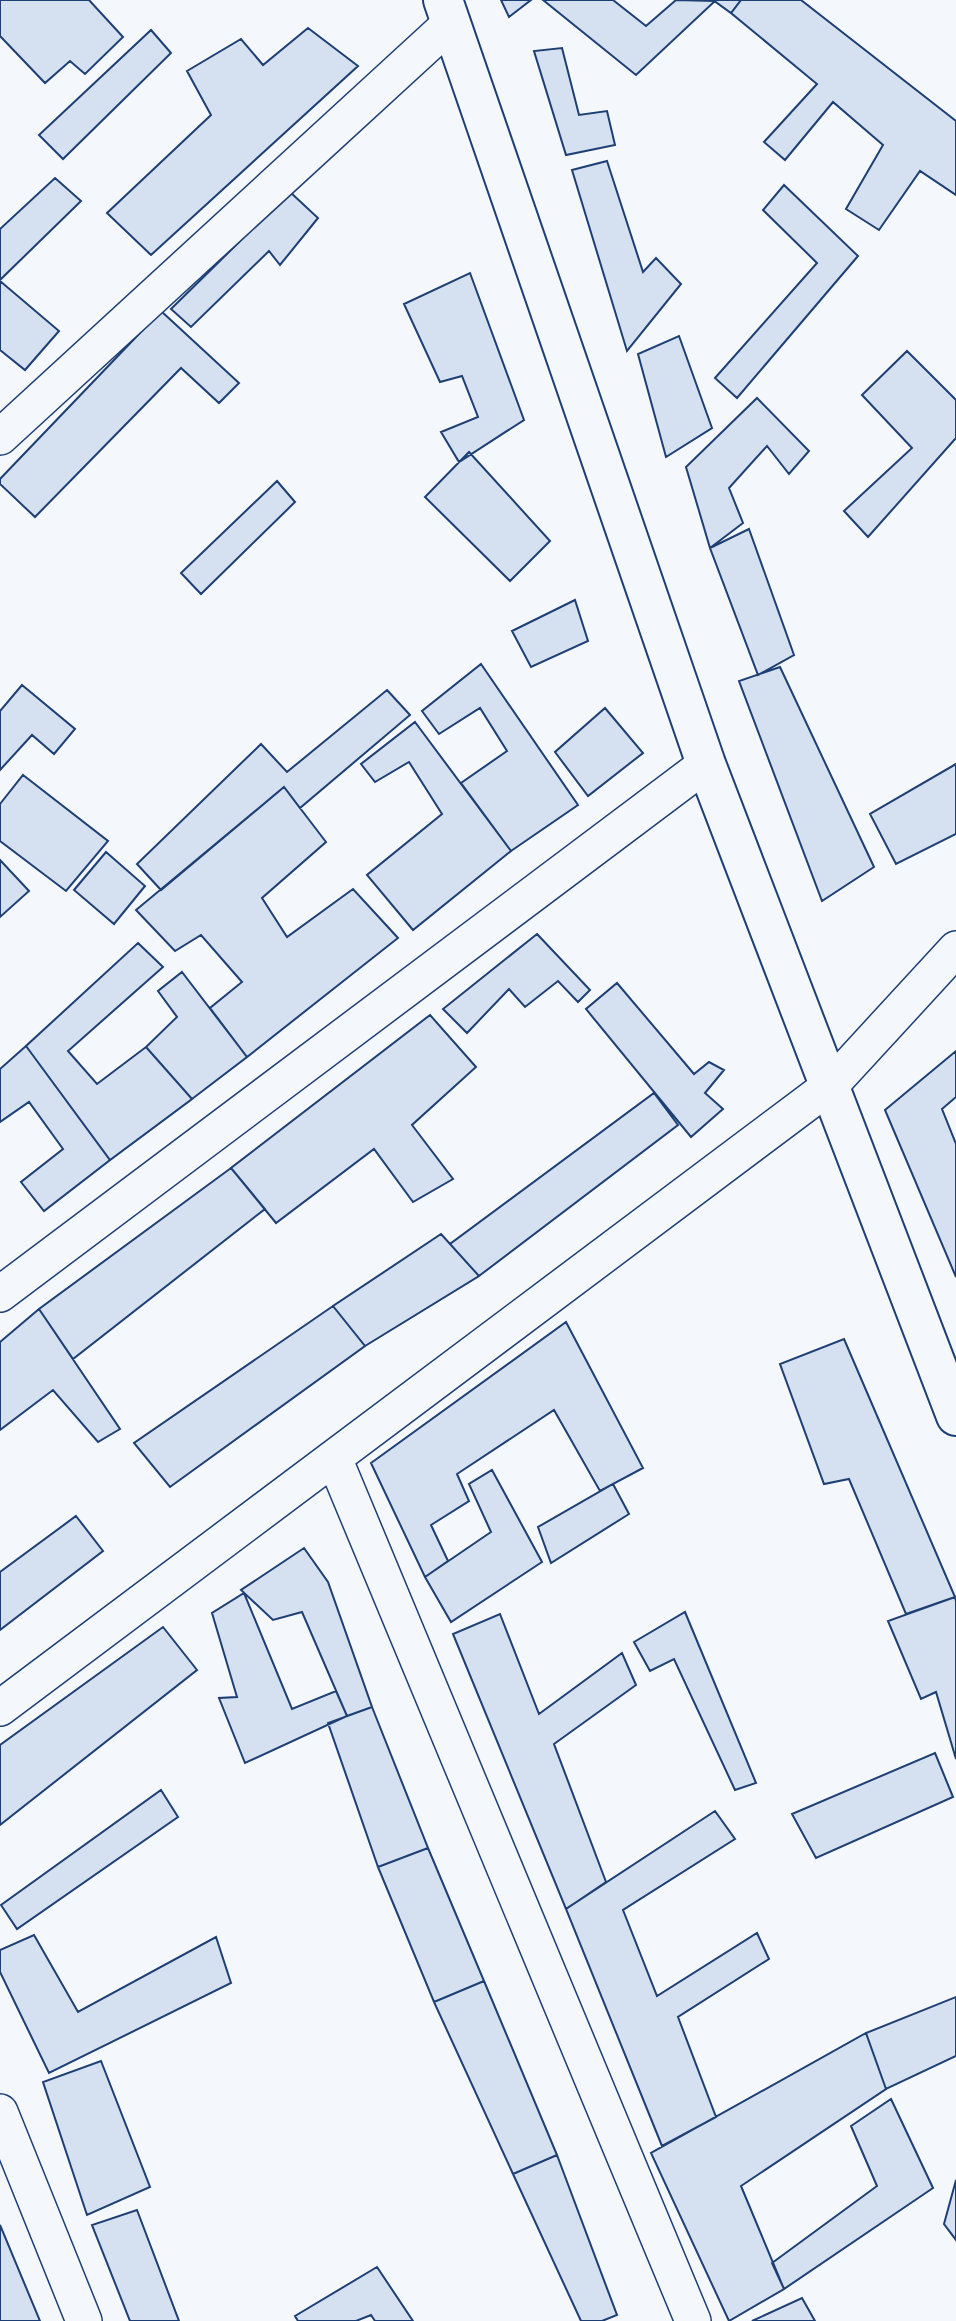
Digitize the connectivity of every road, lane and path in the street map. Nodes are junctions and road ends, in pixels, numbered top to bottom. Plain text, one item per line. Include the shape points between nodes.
1 (447, 12) edge
2 (0, 437) edge
3 (705, 764) junction
4 (956, 949) edge
5 (831, 1085) junction
6 (0, 1294) edge
7 (956, 1416) edge
8 (334, 1458) junction
9 (0, 1708) edge
10 (0, 2112) edge
11 (85, 2321) edge
12 (693, 2321) edge

1 - 2 street
1 - 3 street
3 - 5 street
3 - 6 street
4 - 5 street
5 - 7 street
5 - 8 street
8 - 9 street
8 - 12 street
10 - 11 street

